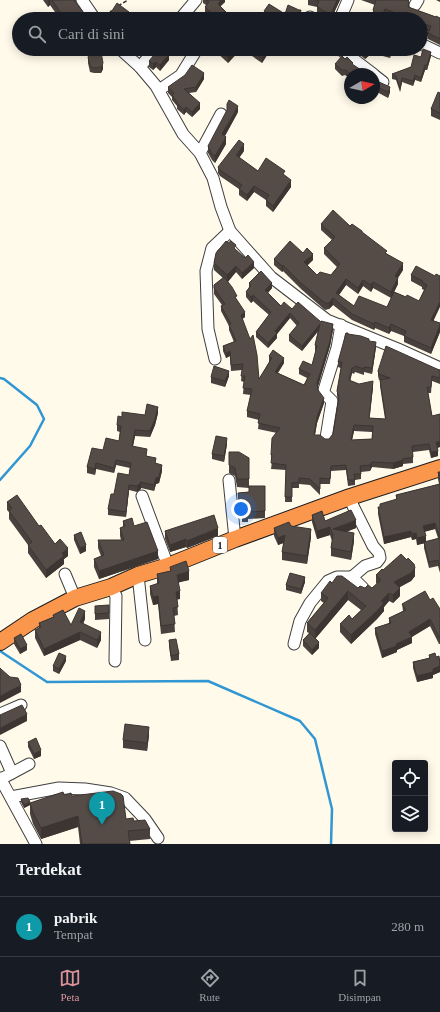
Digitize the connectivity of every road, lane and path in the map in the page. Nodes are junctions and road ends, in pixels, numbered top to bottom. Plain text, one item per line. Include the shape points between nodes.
1 (82, 0) edge
2 (128, 0) edge
3 (196, 0) edge
4 (348, 0) edge
5 (90, 12) edge
6 (111, 12) edge
7 (186, 12) edge
8 (345, 12) edge
9 (428, 47) edge
10 (440, 52) edge
11 (128, 56) edge
12 (149, 56) edge
13 (193, 56) edge
14 (349, 56) edge
15 (140, 67) junction
16 (364, 68) edge
17 (159, 90) junction
18 (221, 114) dead end
19 (200, 153) junction
20 (230, 231) junction
21 (341, 325) junction
22 (216, 359) dead end
23 (440, 368) edge
24 (326, 438) edge
25 (440, 468) edge
26 (229, 480) dead end
27 (142, 496) dead end
28 (350, 497) junction
29 (235, 538) junction
30 (168, 566) junction
31 (65, 574) dead end
32 (138, 575) junction
33 (352, 578) junction
34 (111, 586) junction
35 (363, 588) edge
36 (75, 598) junction
37 (3, 640) edge
38 (145, 640) dead end
39 (294, 644) dead end
40 (115, 661) dead end
41 (21, 705) edge
42 (0, 714) edge
43 (0, 746) edge
44 (29, 764) dead end
45 (12, 773) junction
46 (0, 779) edge
47 (11, 797) junction
48 (158, 838) dead end
49 (36, 844) edge

1 - 5 street
2 - 6 path
3 - 7 street
4 - 8 street
9 - 10 street
11 - 15 street
12 - 15 street
13 - 17 street via 181,75
14 - 16 street
15 - 17 street
17 - 19 street via 183,134
18 - 19 street
19 - 20 street via 213,178
20 - 21 street via 271,277 321,317
20 - 22 street via 212,248 206,271 208,329
21 - 23 street
21 - 24 street via 324,390 332,401
25 - 28 highway, 1
26 - 29 street
27 - 30 street
28 - 29 highway, 1
28 - 33 street via 380,558 377,562 365,566
29 - 30 highway, 1
30 - 32 highway, 1
31 - 36 street
32 - 34 highway, 1
32 - 38 street
33 - 35 street
33 - 39 street via 337,577 328,581 310,603 300,622
34 - 36 highway, 1
34 - 40 street via 116,596
36 - 37 highway, 1 via 33,620
41 - 42 street
43 - 45 street
44 - 45 street
45 - 46 street
46 - 47 street
47 - 48 street via 59,788 85,788 111,793 125,798 145,819
47 - 49 street

